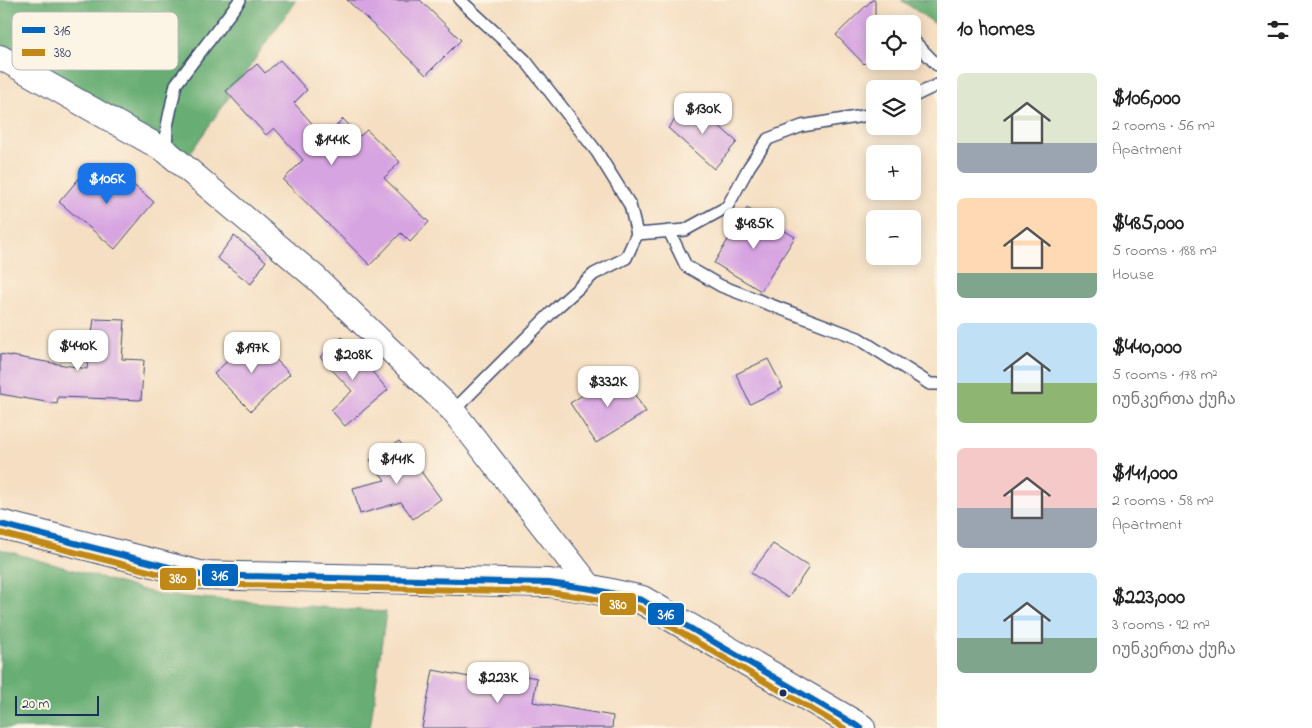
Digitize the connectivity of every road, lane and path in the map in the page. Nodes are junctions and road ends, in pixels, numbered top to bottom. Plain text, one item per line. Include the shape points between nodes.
1 (240, 0) edge
2 (460, 0) edge
3 (921, 48) edge
4 (0, 57) edge
5 (12, 64) edge
6 (937, 65) edge
7 (23, 70) edge
8 (937, 85) edge
9 (921, 93) edge
10 (866, 115) edge
11 (166, 152) junction
12 (669, 231) junction
13 (637, 234) junction
14 (937, 384) edge
15 (453, 411) junction
16 (0, 524) edge
17 (592, 589) junction
18 (861, 728) edge

1 - 11 lane via 176,84 167,126
2 - 13 lane via 525,60 597,152 630,205
3 - 6 lane
4 - 5 street
7 - 11 street
8 - 9 lane
10 - 12 lane via 802,126 768,139 727,207 685,230
11 - 15 street via 316,278
12 - 13 lane
12 - 14 lane via 686,266 720,286 858,338 930,384
13 - 15 lane via 626,258 594,274
15 - 17 street
16 - 17 main road via 200,575 549,583
17 - 18 main road via 642,600

